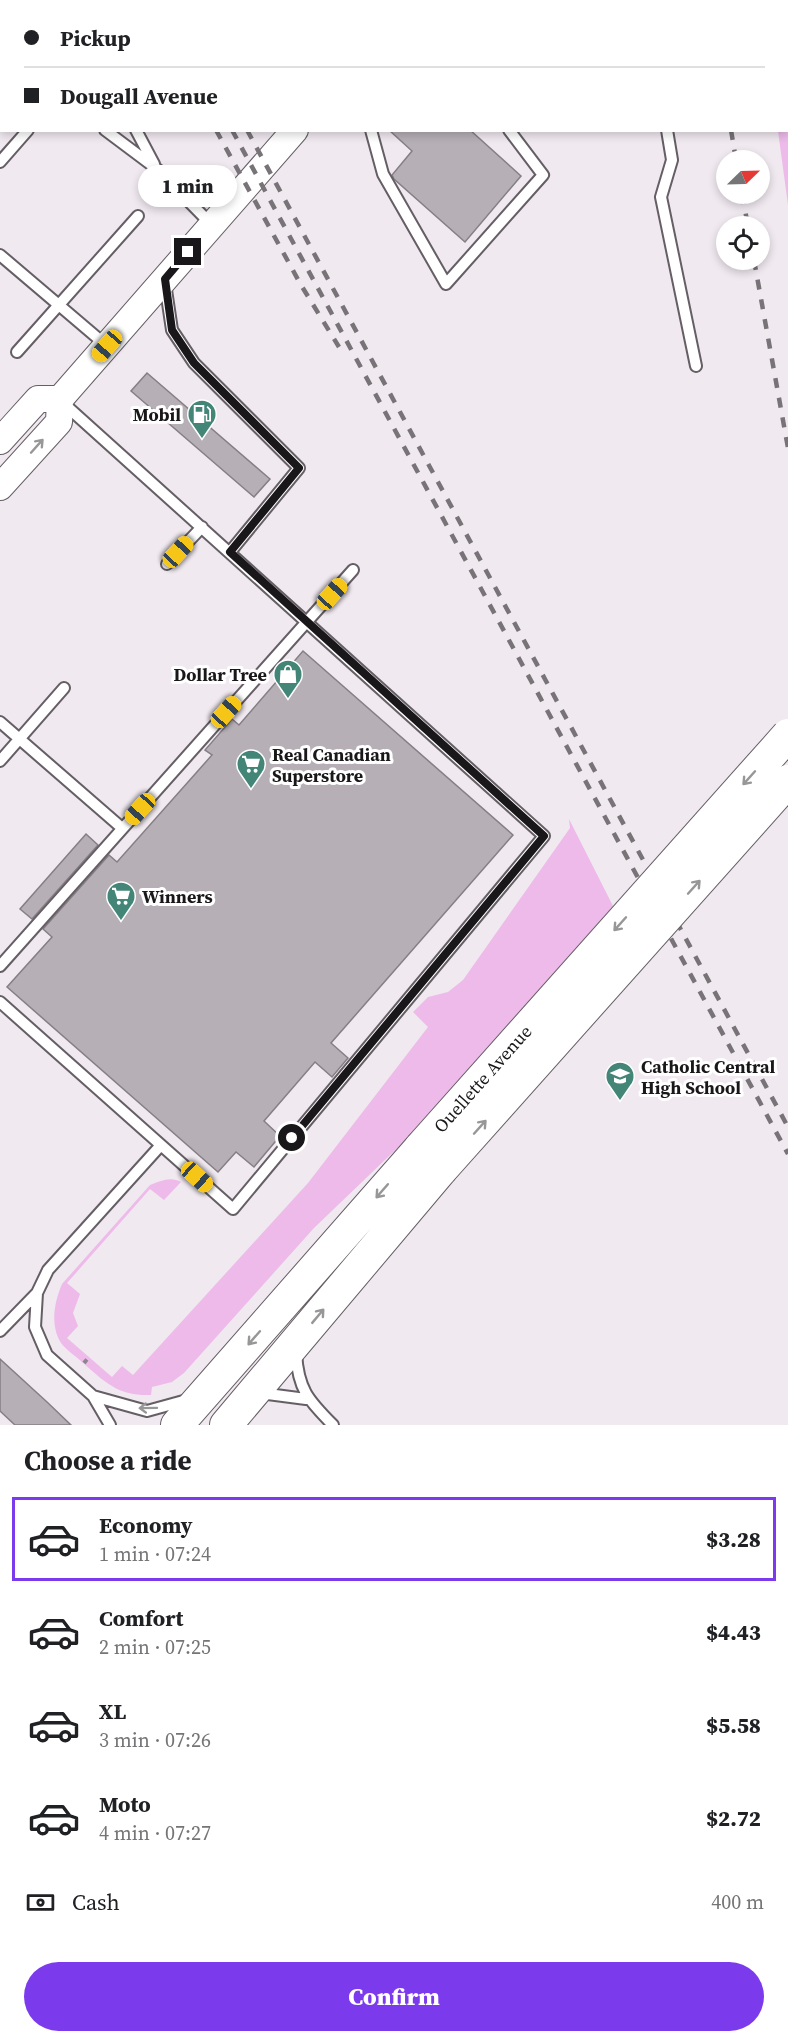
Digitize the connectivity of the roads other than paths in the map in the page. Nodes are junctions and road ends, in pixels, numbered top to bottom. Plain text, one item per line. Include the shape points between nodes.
1 (26, 132) edge
2 (108, 132) edge
3 (137, 132) edge
4 (293, 132) edge
5 (372, 132) edge
6 (511, 132) edge
7 (667, 132) edge
8 (0, 162) edge
9 (157, 169) junction
10 (138, 216) dead end
11 (212, 225) junction
12 (0, 255) edge
13 (165, 279) junction
14 (60, 306) junction
15 (107, 346) junction
16 (17, 352) dead end
17 (696, 366) dead end
18 (60, 399) junction
19 (0, 441) edge
20 (0, 487) edge
21 (202, 527) junction
22 (230, 552) junction
23 (167, 564) dead end
24 (353, 570) dead end
25 (307, 622) junction
26 (64, 688) dead end
27 (0, 722) edge
28 (788, 735) edge
29 (19, 739) junction
30 (0, 761) edge
31 (788, 781) edge
32 (122, 828) junction
33 (0, 966) edge
34 (0, 1002) edge
35 (161, 1145) junction
36 (37, 1293) junction
37 (0, 1331) edge
38 (296, 1343) junction
39 (254, 1393) junction
40 (93, 1396) junction
41 (202, 1397) junction
42 (306, 1399) junction
43 (111, 1425) edge
44 (177, 1425) edge
45 (226, 1425) edge
46 (333, 1425) edge

1 - 8 lane
2 - 9 lane
3 - 9 lane
4 - 11 street
5 - 6 lane via 382,174 446,284 543,175
7 - 17 lane via 672,160 661,197
9 - 11 lane
10 - 14 lane
11 - 13 street
12 - 14 lane
13 - 15 street
13 - 22 lane via 172,330 194,363 299,468
14 - 15 lane
14 - 16 lane
15 - 18 street
18 - 19 street via 38,399
20 -> 18 street via 59,422
18 - 21 lane
21 - 22 lane
21 - 23 lane
22 - 25 lane
24 - 25 lane
25 - 32 lane
25 - 35 lane via 544,836 233,1209
26 - 29 lane
27 - 29 lane
28 -> 41 main road, Ouellette Avenue, bridge
29 - 30 lane
29 - 32 lane
38 -> 31 main road, Ouellette Avenue, bridge via 441,1170
32 - 33 lane
34 - 35 lane
35 - 36 lane via 48,1270
36 - 37 lane
36 - 40 lane via 35,1327 48,1355
38 - 39 main road, Ouellette Avenue
38 - 42 lane via 297,1373
39 - 42 lane
39 - 45 main road, Ouellette Avenue
41 -> 40 lane via 147,1411
40 - 43 lane
41 - 44 main road, Ouellette Avenue
42 - 46 lane

